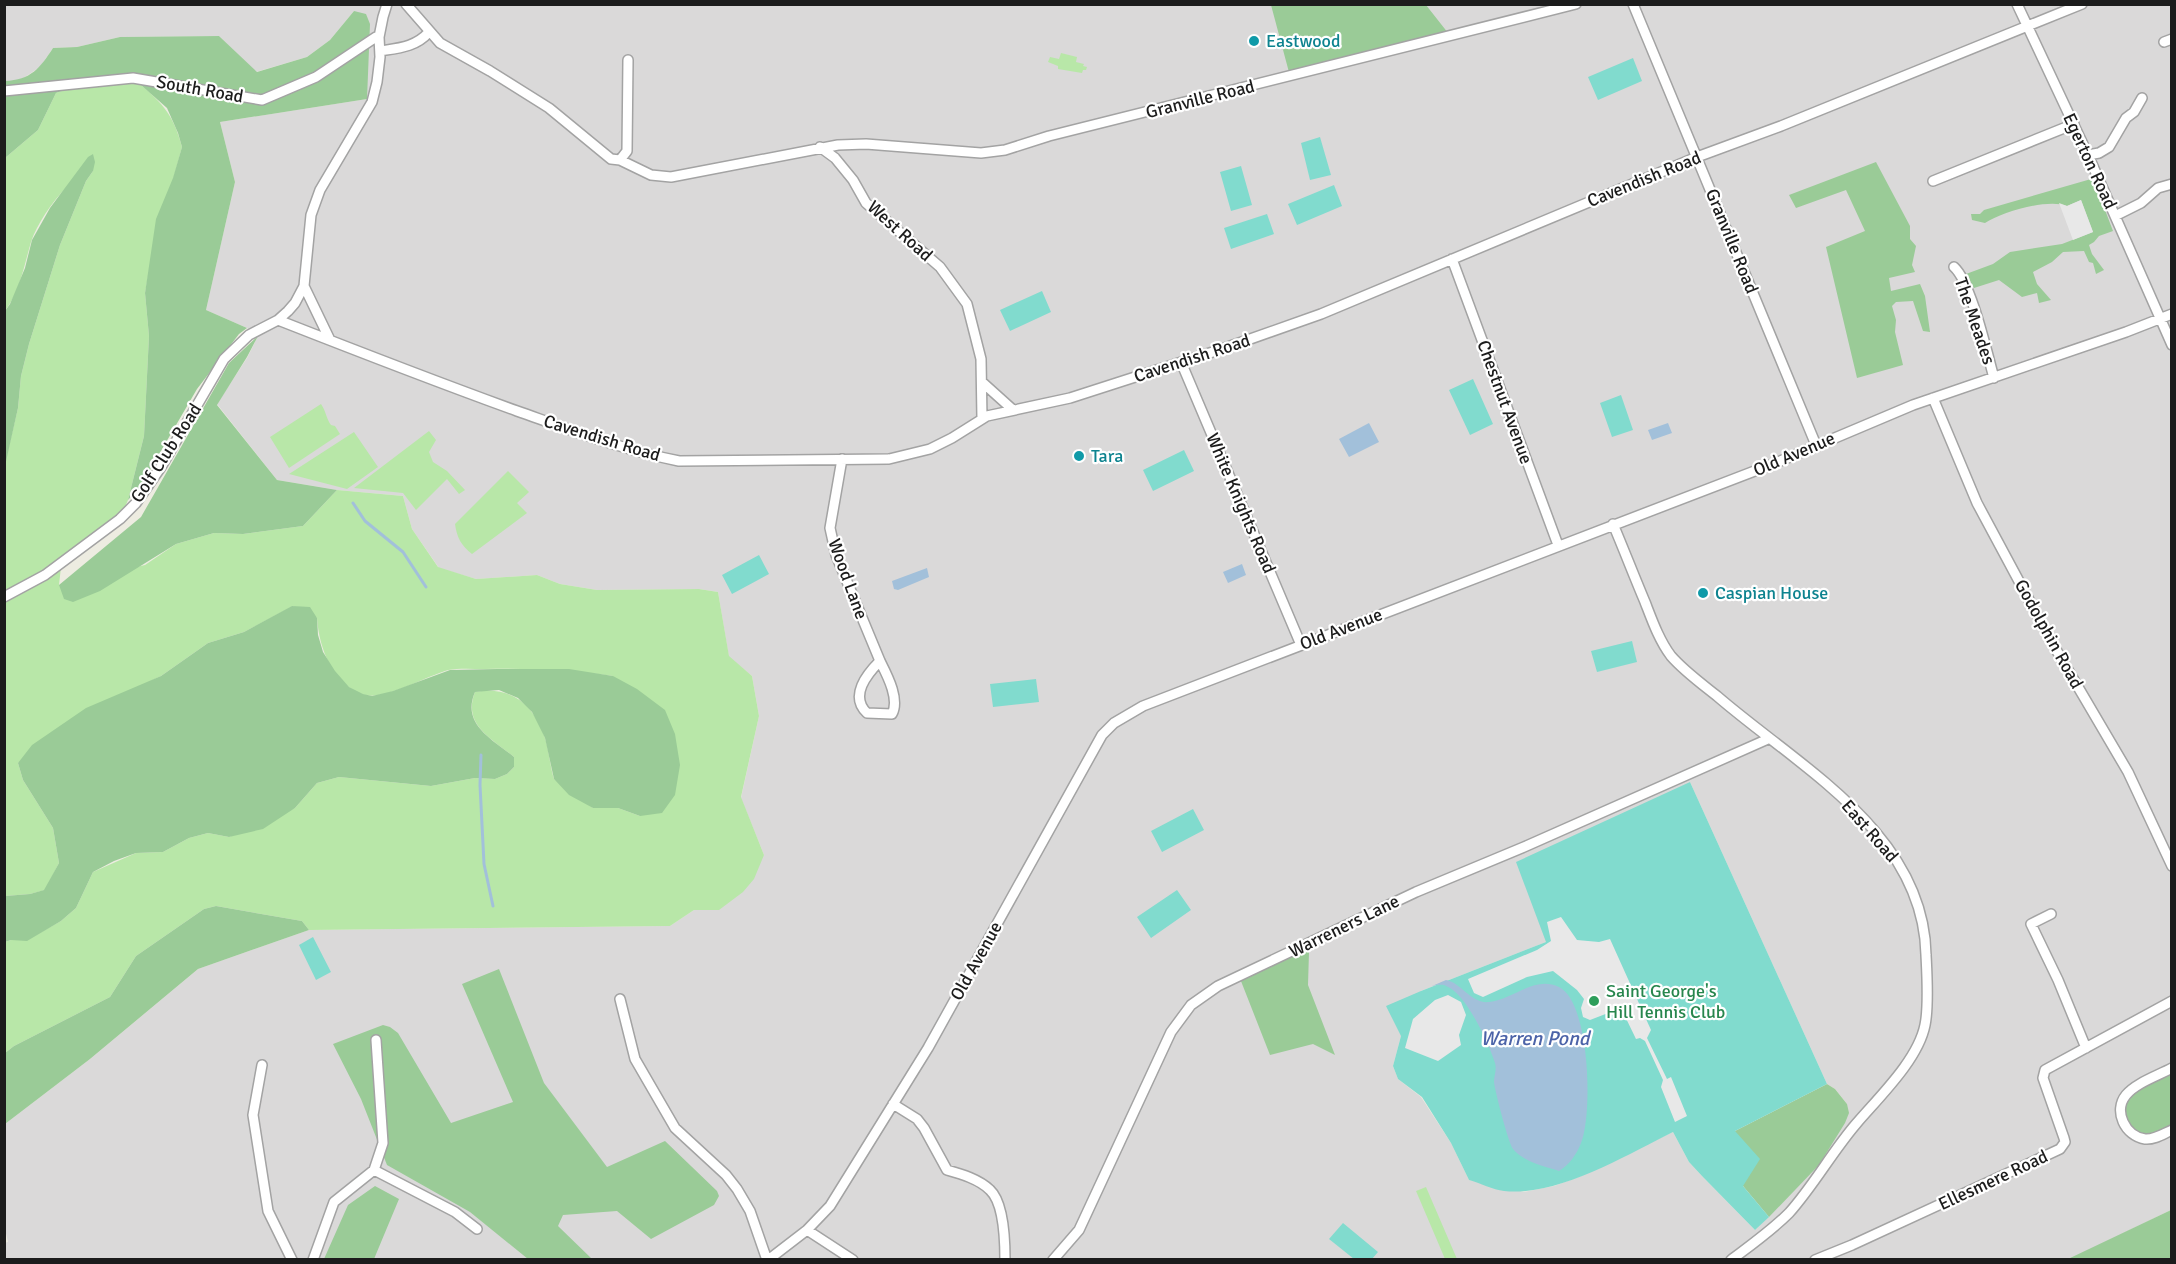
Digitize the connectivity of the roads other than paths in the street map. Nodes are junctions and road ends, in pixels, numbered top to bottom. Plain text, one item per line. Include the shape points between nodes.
1 (387, 4) edge
2 (406, 4) edge
3 (1576, 4) edge
4 (1633, 4) edge
5 (2017, 4) edge
6 (2082, 4) edge
7 (2027, 26) junction
8 (429, 32) junction
9 (379, 37) junction
10 (380, 51) junction
11 (628, 60) dead end
12 (4, 91) edge
13 (2142, 98) dead end
14 (2074, 124) junction
15 (820, 147) junction
16 (2088, 155) junction
17 (1697, 157) junction
18 (620, 160) junction
19 (1933, 181) dead end
20 (2172, 184) edge
21 (2115, 216) junction
22 (1452, 259) junction
23 (1954, 267) dead end
24 (304, 286) junction
25 (2172, 314) edge
26 (2159, 319) junction
27 (278, 320) junction
28 (330, 340) junction
29 (2172, 345) edge
30 (1181, 362) junction
31 (1994, 378) junction
32 (982, 382) junction
33 (1933, 398) junction
34 (1012, 409) junction
35 (982, 419) junction
36 (1816, 445) junction
37 (842, 459) junction
38 (1613, 524) junction
39 (1558, 545) junction
40 (4, 597) edge
41 (1301, 645) junction
42 (880, 660) junction
43 (1768, 739) junction
44 (2172, 866) edge
45 (2051, 914) dead end
46 (620, 999) dead end
47 (2172, 1001) edge
48 (376, 1040) dead end
49 (2086, 1048) junction
50 (262, 1065) dead end
51 (2172, 1068) edge
52 (893, 1104) junction
53 (2172, 1130) edge
54 (374, 1170) junction
55 (477, 1229) dead end
56 (807, 1230) junction
57 (292, 1260) edge
58 (313, 1260) edge
59 (767, 1260) edge
60 (853, 1260) edge
61 (1005, 1260) edge
62 (1053, 1260) edge
63 (1731, 1260) edge
64 (1815, 1260) edge

1 - 9 street
2 - 8 street
3 - 15 street, Granville Road via 1005,150 981,153 866,144
4 - 17 street, Granville Road
5 - 7 street, Egerton Road
6 - 7 street, Cavendish Road
7 - 14 street, Egerton Road
7 - 17 street, Cavendish Road
8 - 10 street via 410,46
8 - 18 street via 440,43 549,108 611,159
9 - 10 street
9 - 12 street, South Road via 316,77 262,100 134,78
10 - 24 street via 372,102 320,190 310,215
11 - 18 street via 628,139 627,151
13 - 16 street via 2109,147
14 - 16 street, Egerton Road
14 - 19 street
15 - 18 street via 671,177 651,175
15 - 32 street, West Road via 835,158 866,203 940,267 958,290 973,323
16 - 21 street, Egerton Road
17 - 22 street, Cavendish Road
17 - 36 street, Granville Road
20 - 21 street via 2158,188 2141,204
21 - 26 street, Egerton Road
22 - 30 street, Cavendish Road via 1321,314
22 - 39 street, Chestnut Avenue
23 - 31 street, The Meades via 1970,297
24 - 27 street, Golf Club Road via 295,303
24 - 28 street
25 - 26 street, Old Avenue
26 - 29 street, Egerton Road
26 - 31 street, Old Avenue
27 - 28 street, Cavendish Road
27 - 40 street, Golf Club Road via 249,335 224,359 161,467 120,519 45,575
28 - 37 street, Cavendish Road via 617,447 657,457 679,461
30 - 34 street, Cavendish Road via 1070,398
30 - 41 street, White Knights Road
31 - 33 street, Old Avenue
32 - 34 street
32 - 35 street, West Road
33 - 36 street, Old Avenue
33 - 44 street, Godolphin Road via 1977,503 2051,641 2128,772
34 - 35 street, Cavendish Road
35 - 37 street, Cavendish Road via 942,443 909,455
36 - 38 street, Old Avenue
37 - 42 street, Wood Lane via 830,528 836,555
38 - 39 street, Old Avenue
38 - 43 street, East Road via 1658,634 1671,656
39 - 41 street, Old Avenue
41 - 52 street, Old Avenue via 1143,706 1101,735 934,1038
42 - 42 street, Wood Lane via 863,680 861,703 867,713 892,714 892,689
43 - 62 street, Warreners Lane via 1368,913 1218,986 1191,1005 1171,1032 1079,1230
43 - 63 street, East Road via 1849,804 1900,864 1923,925 1925,1025 1916,1050 1790,1212
45 - 49 street via 2031,924
46 - 59 street via 635,1059 675,1128 737,1189 750,1211
47 - 49 street, Ellesmere Road
48 - 54 street via 383,1143
49 - 64 street, Ellesmere Road via 2052,1064 2043,1074 2065,1142 2060,1149
50 - 57 street via 253,1115 268,1211
51 - 53 street via 2132,1089 2123,1100 2120,1116 2125,1126 2143,1138
52 - 56 street, Old Avenue via 830,1206
52 - 61 street via 917,1119 947,1170 993,1191 1002,1217
54 - 55 street via 455,1212
54 - 58 street via 334,1202
56 - 59 street, Old Avenue
56 - 60 street

